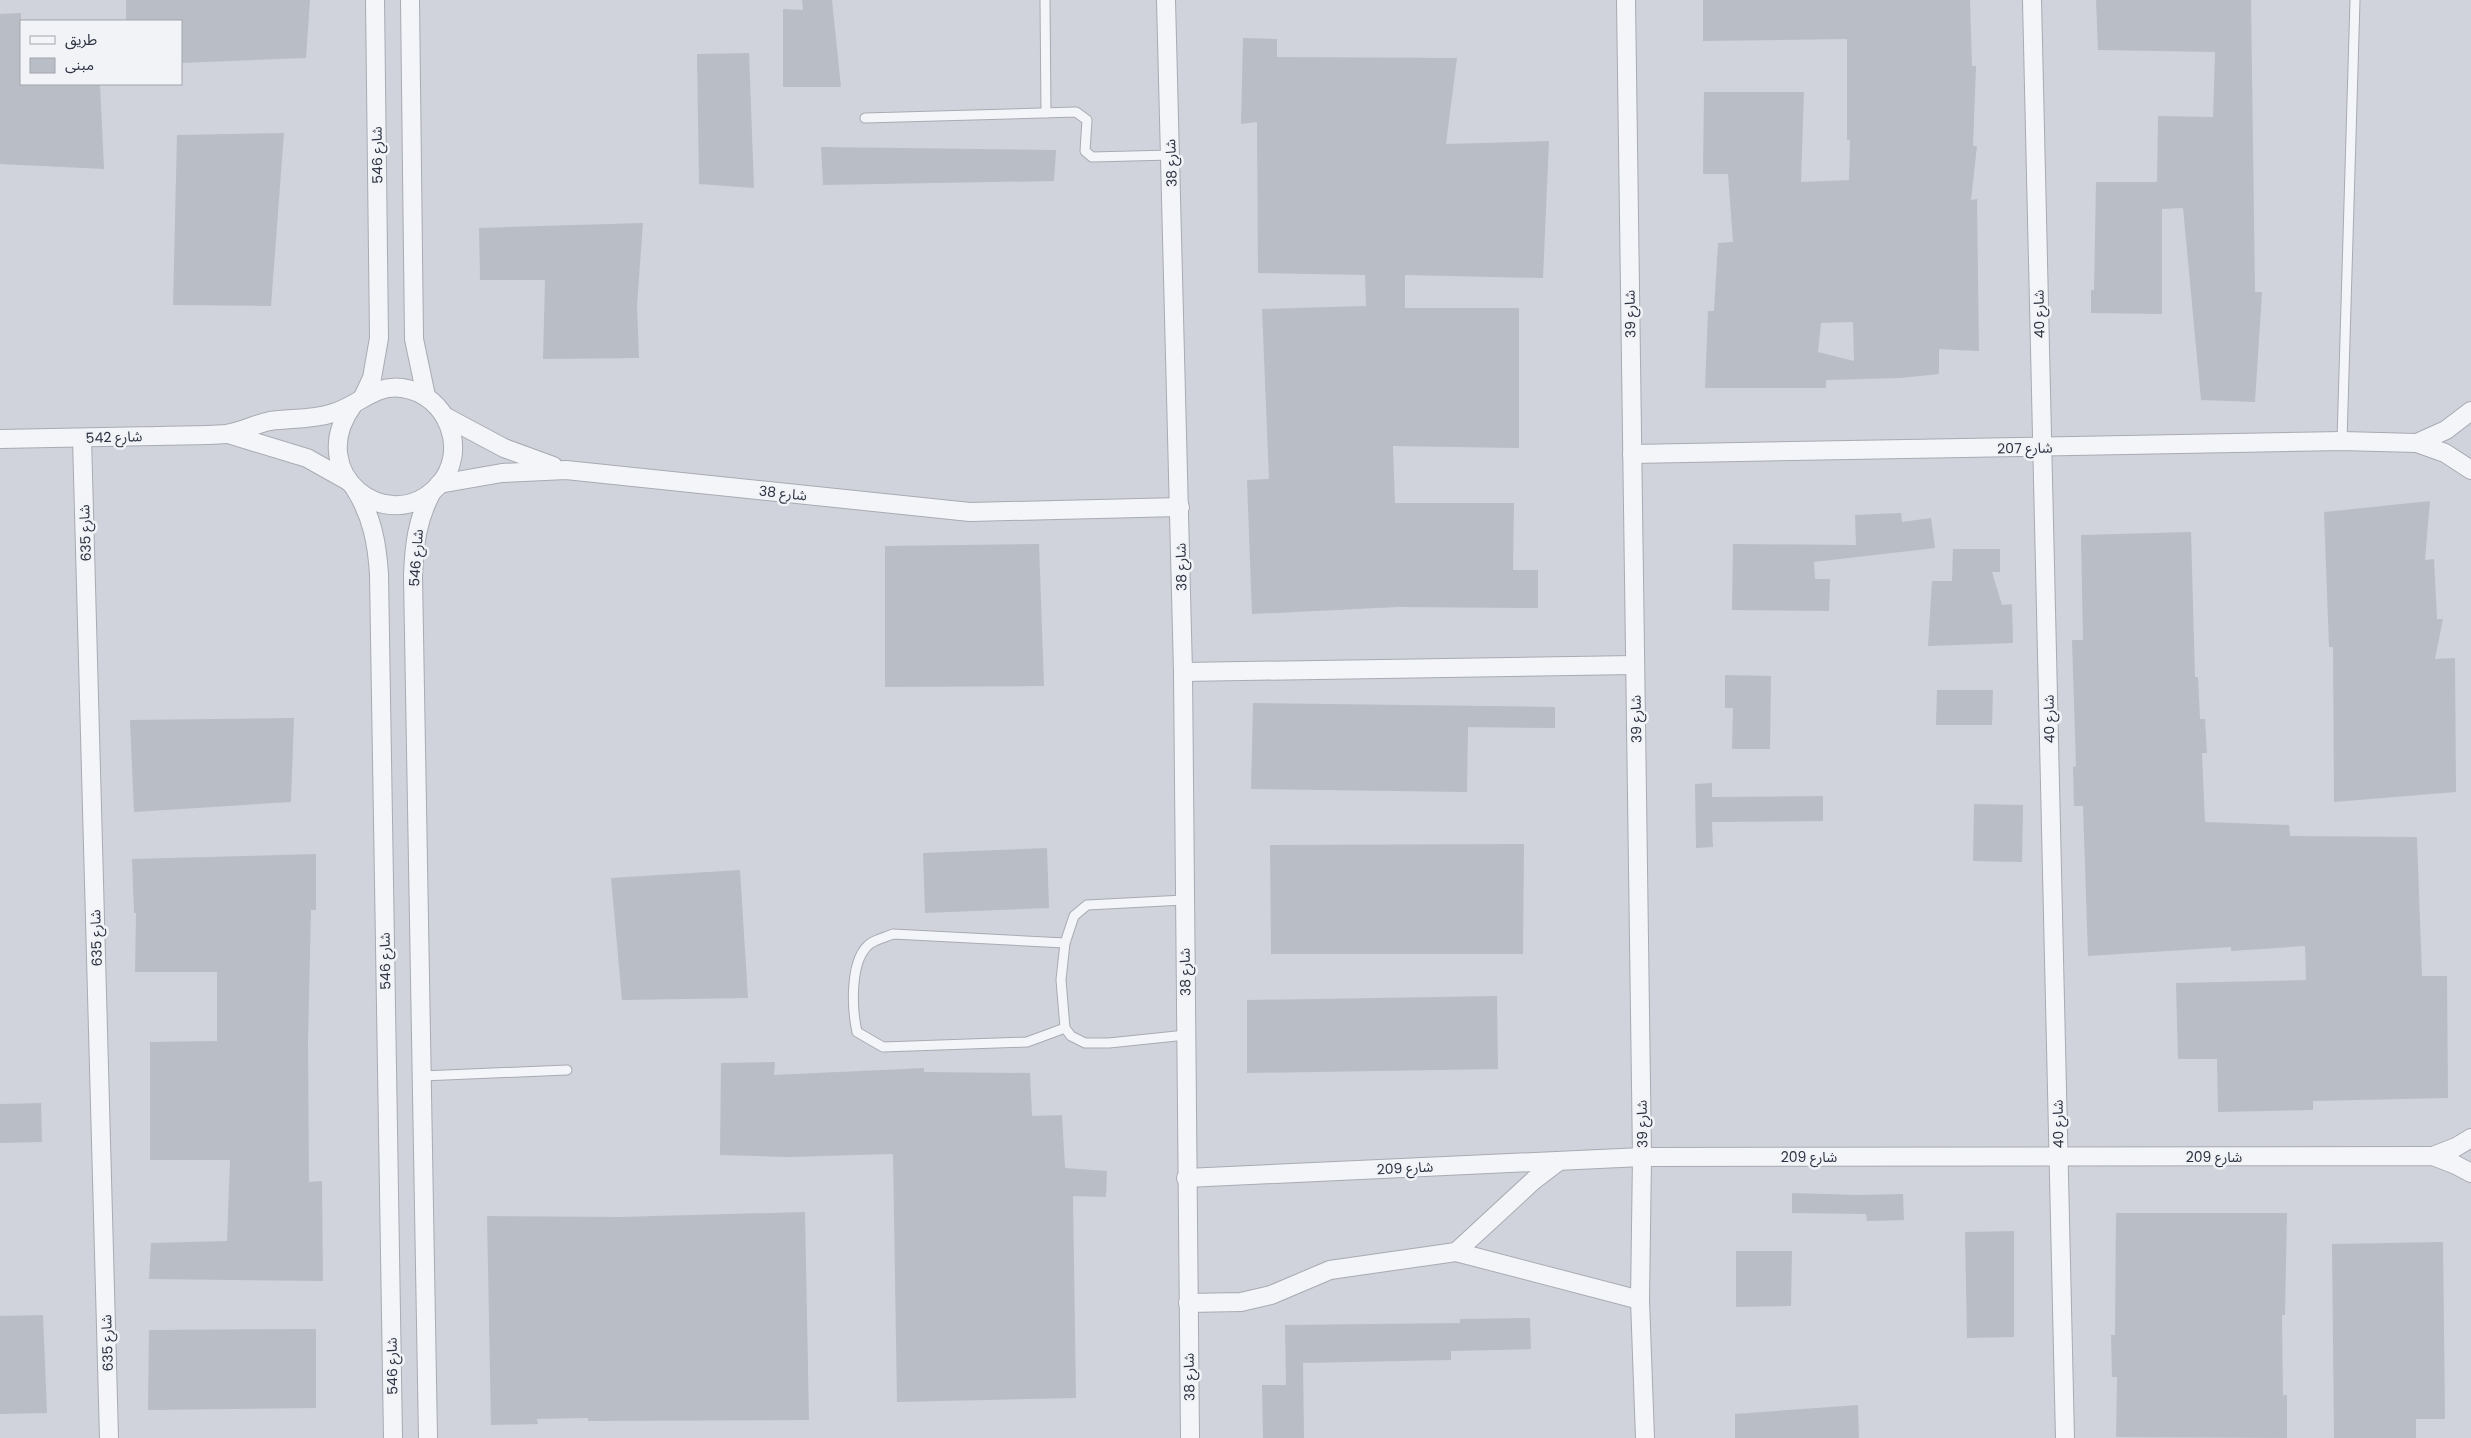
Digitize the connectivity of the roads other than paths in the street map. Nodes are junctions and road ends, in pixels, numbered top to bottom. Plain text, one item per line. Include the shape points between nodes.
1 (375, 0) edge
2 (410, 0) edge
3 (1045, 0) edge
4 (1166, 0) edge
5 (1626, 0) edge
6 (2032, 0) edge
7 (2354, 0) edge
8 (1046, 113) junction
9 (865, 118) dead end
10 (1171, 155) junction
11 (426, 396) junction
12 (358, 401) junction
13 (2471, 411) edge
14 (446, 416) junction
15 (228, 434) junction
16 (82, 438) junction
17 (0, 440) edge
18 (2342, 441) junction
19 (2418, 442) junction
20 (2042, 448) junction
21 (1632, 454) junction
22 (566, 470) junction
23 (2471, 470) edge
24 (351, 485) junction
25 (436, 488) junction
26 (1180, 507) junction
27 (1635, 665) junction
28 (1183, 672) junction
29 (1184, 900) junction
30 (1065, 943) junction
31 (1065, 1028) junction
32 (1186, 1035) junction
33 (567, 1070) dead end
34 (422, 1076) junction
35 (2471, 1138) edge
36 (2433, 1156) junction
37 (1642, 1157) junction
38 (2059, 1157) junction
39 (1560, 1161) junction
40 (2471, 1174) edge
41 (1186, 1178) junction
42 (1456, 1252) junction
43 (1640, 1300) junction
44 (1188, 1303) junction
45 (109, 1438) edge
46 (393, 1438) edge
47 (428, 1438) edge
48 (1190, 1438) edge
49 (1645, 1438) edge
50 (2065, 1438) edge

1 - 12 street, شارع 546 via 379,338 372,378
2 - 11 street via 414,339
3 - 8 lane
4 - 10 street, شارع 38
5 - 21 street, شارع 39
6 - 20 street, شارع 40
7 - 18 lane
8 - 9 lane
8 - 10 lane via 1076,112 1087,120 1085,151 1092,157
10 - 26 street, شارع 38
11 - 12 street via 401,388 375,391
11 - 14 street
12 - 15 street, شارع 542 via 315,418 272,421
12 - 24 street via 342,422 336,442 341,469
13 - 19 street, شارع 207 via 2446,430
14 - 22 street, شارع 38 via 504,448
14 - 25 street via 454,444 452,459
15 - 16 street, شارع 542
15 - 24 street, شارع 542 via 307,458
16 - 17 street, شارع 542
16 - 45 street, شارع 635
18 - 19 street, شارع 207
18 - 20 street, شارع 207
19 - 23 street, شارع 207 via 2445,453
20 - 21 street, شارع 207
20 - 38 street, شارع 40
21 - 27 street, شارع 39
22 - 25 street, شارع 38 via 502,473
22 - 26 street, شارع 38 via 970,512
24 - 25 street via 368,498 384,504 401,505
24 - 46 street, شارع 546 via 366,508 373,529 379,574
25 - 34 street, شارع 546 via 422,510 413,576
26 - 28 street, شارع 38
27 - 28 street
27 - 37 street, شارع 39
28 - 29 street, شارع 38
29 - 30 lane via 1087,905 1074,916
29 - 32 street, شارع 38
30 - 31 lane via 1061,980
30 - 31 lane via 893,934 870,944 857,960 853,1012 857,1032 883,1047 1027,1042
31 - 32 lane via 1071,1036 1085,1043
32 - 41 street, شارع 38
33 - 34 lane
34 - 47 street, شارع 546
35 - 36 street, شارع 209
36 - 38 street, شارع 209
36 - 40 street, شارع 209
37 - 38 street, شارع 209
37 - 39 street, شارع 209
37 - 43 street, شارع 39
38 - 50 street, شارع 40
39 - 41 street, شارع 209
39 - 42 street via 1534,1180
41 - 44 street, شارع 38
42 - 43 street
42 - 44 street via 1330,1270 1271,1295 1241,1302
43 - 49 street, شارع 39
44 - 48 street, شارع 38

